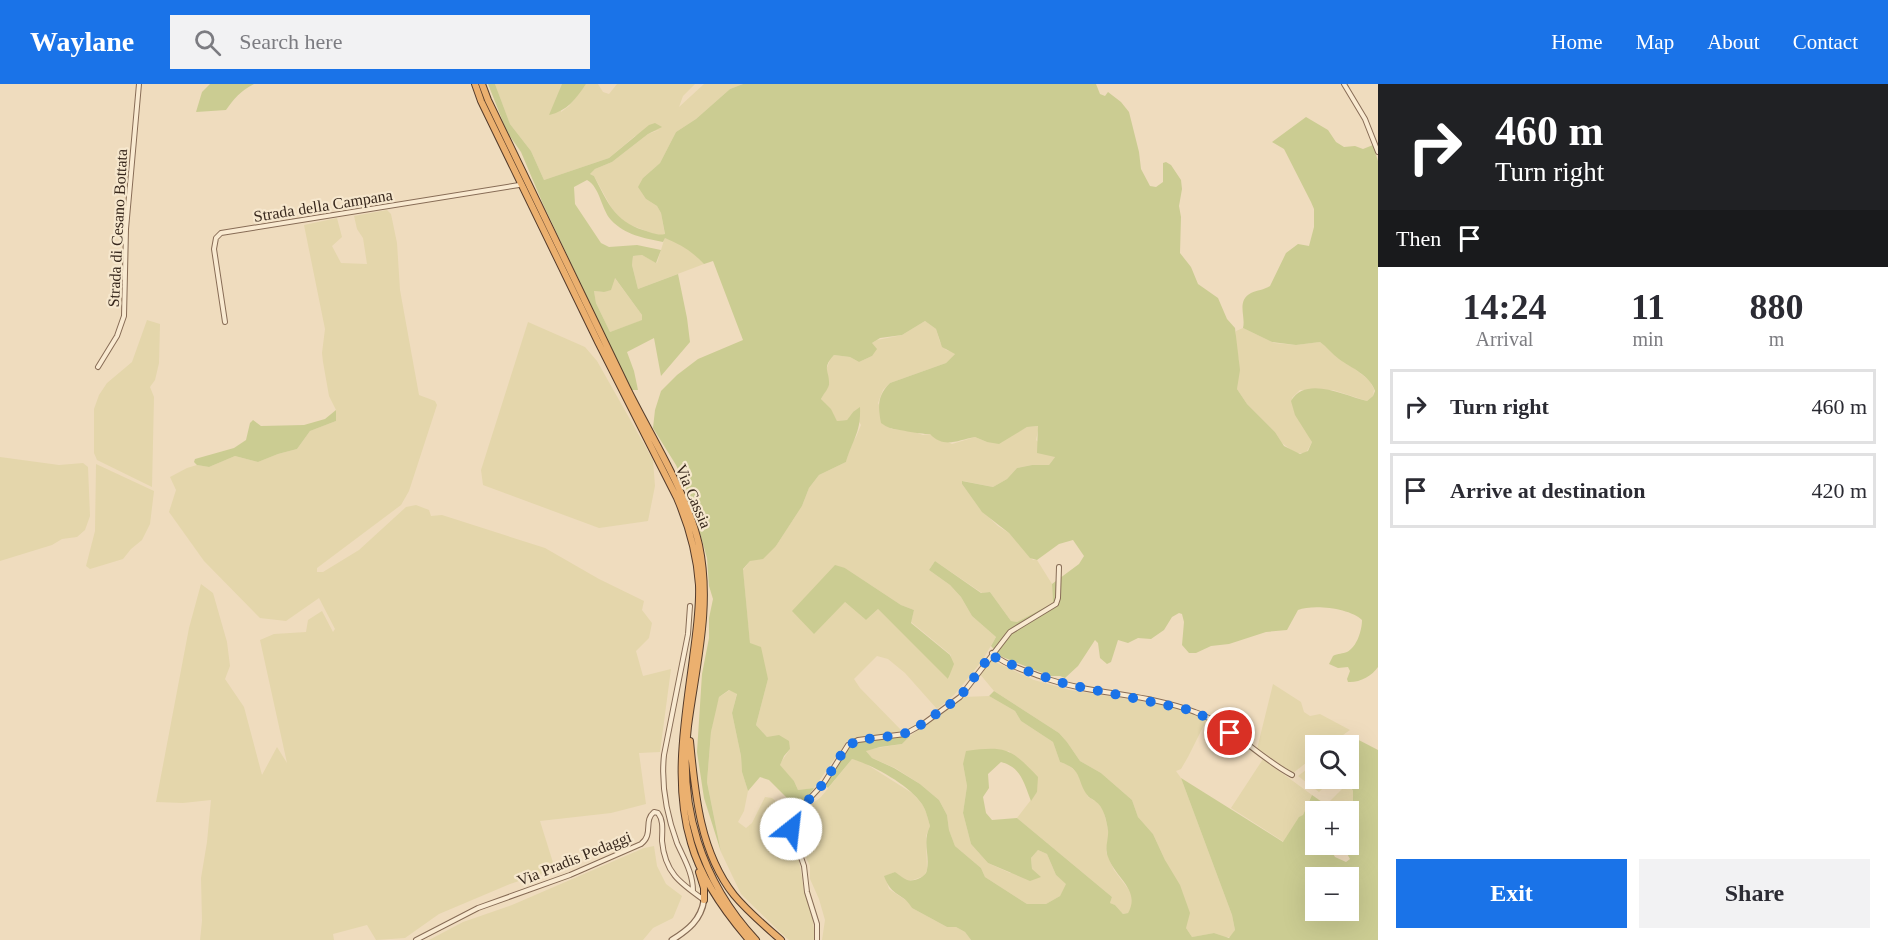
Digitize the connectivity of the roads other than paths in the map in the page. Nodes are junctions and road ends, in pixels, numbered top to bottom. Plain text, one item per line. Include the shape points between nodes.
1 (139, 84) edge
2 (475, 84) edge
3 (482, 84) edge
4 (1344, 84) edge
5 (1378, 152) edge
6 (509, 159) junction
7 (519, 185) junction
8 (541, 225) junction
9 (225, 322) dead end
10 (98, 367) dead end
11 (1059, 567) dead end
12 (690, 606) dead end
13 (992, 653) junction
14 (688, 725) junction
15 (1292, 775) dead end
16 (691, 843) junction
17 (693, 892) junction
18 (704, 900) junction
19 (416, 940) edge
20 (672, 940) edge
21 (749, 940) edge
22 (756, 940) edge
23 (781, 940) edge
24 (817, 940) edge

1 - 10 street, Strada di Cesano Bottata via 126,229 124,316
2 - 6 highway, Via Cassia
3 - 14 highway, Via Cassia via 692,518 703,565 705,606
4 - 5 street via 1365,119
6 - 7 street
6 - 8 highway, Via Cassia
7 - 8 street
7 - 9 street, Strada della Campana via 221,233 215,240 214,252
8 - 16 highway, Via Cassia via 676,498 694,547 699,605 681,771
11 - 13 street via 1056,604 1014,629
12 - 17 street via 663,774 673,830 692,876
13 - 15 street via 1027,671 1066,684 1198,713
13 - 24 street via 960,697 915,729 901,735 858,740 846,747 824,783 794,817 791,829 817,921
14 - 22 highway, Via Cassia via 688,789 696,840 725,902
14 - 23 highway via 697,802 718,869 733,894
16 - 18 highway via 704,886
16 - 21 highway, Via Cassia via 722,906
17 - 18 street, Via Pradis Pedaggi
17 - 19 street, Via Pradis Pedaggi via 668,867 662,818 654,813 649,819 648,836 641,844 563,878 478,908
18 - 20 street via 696,921

